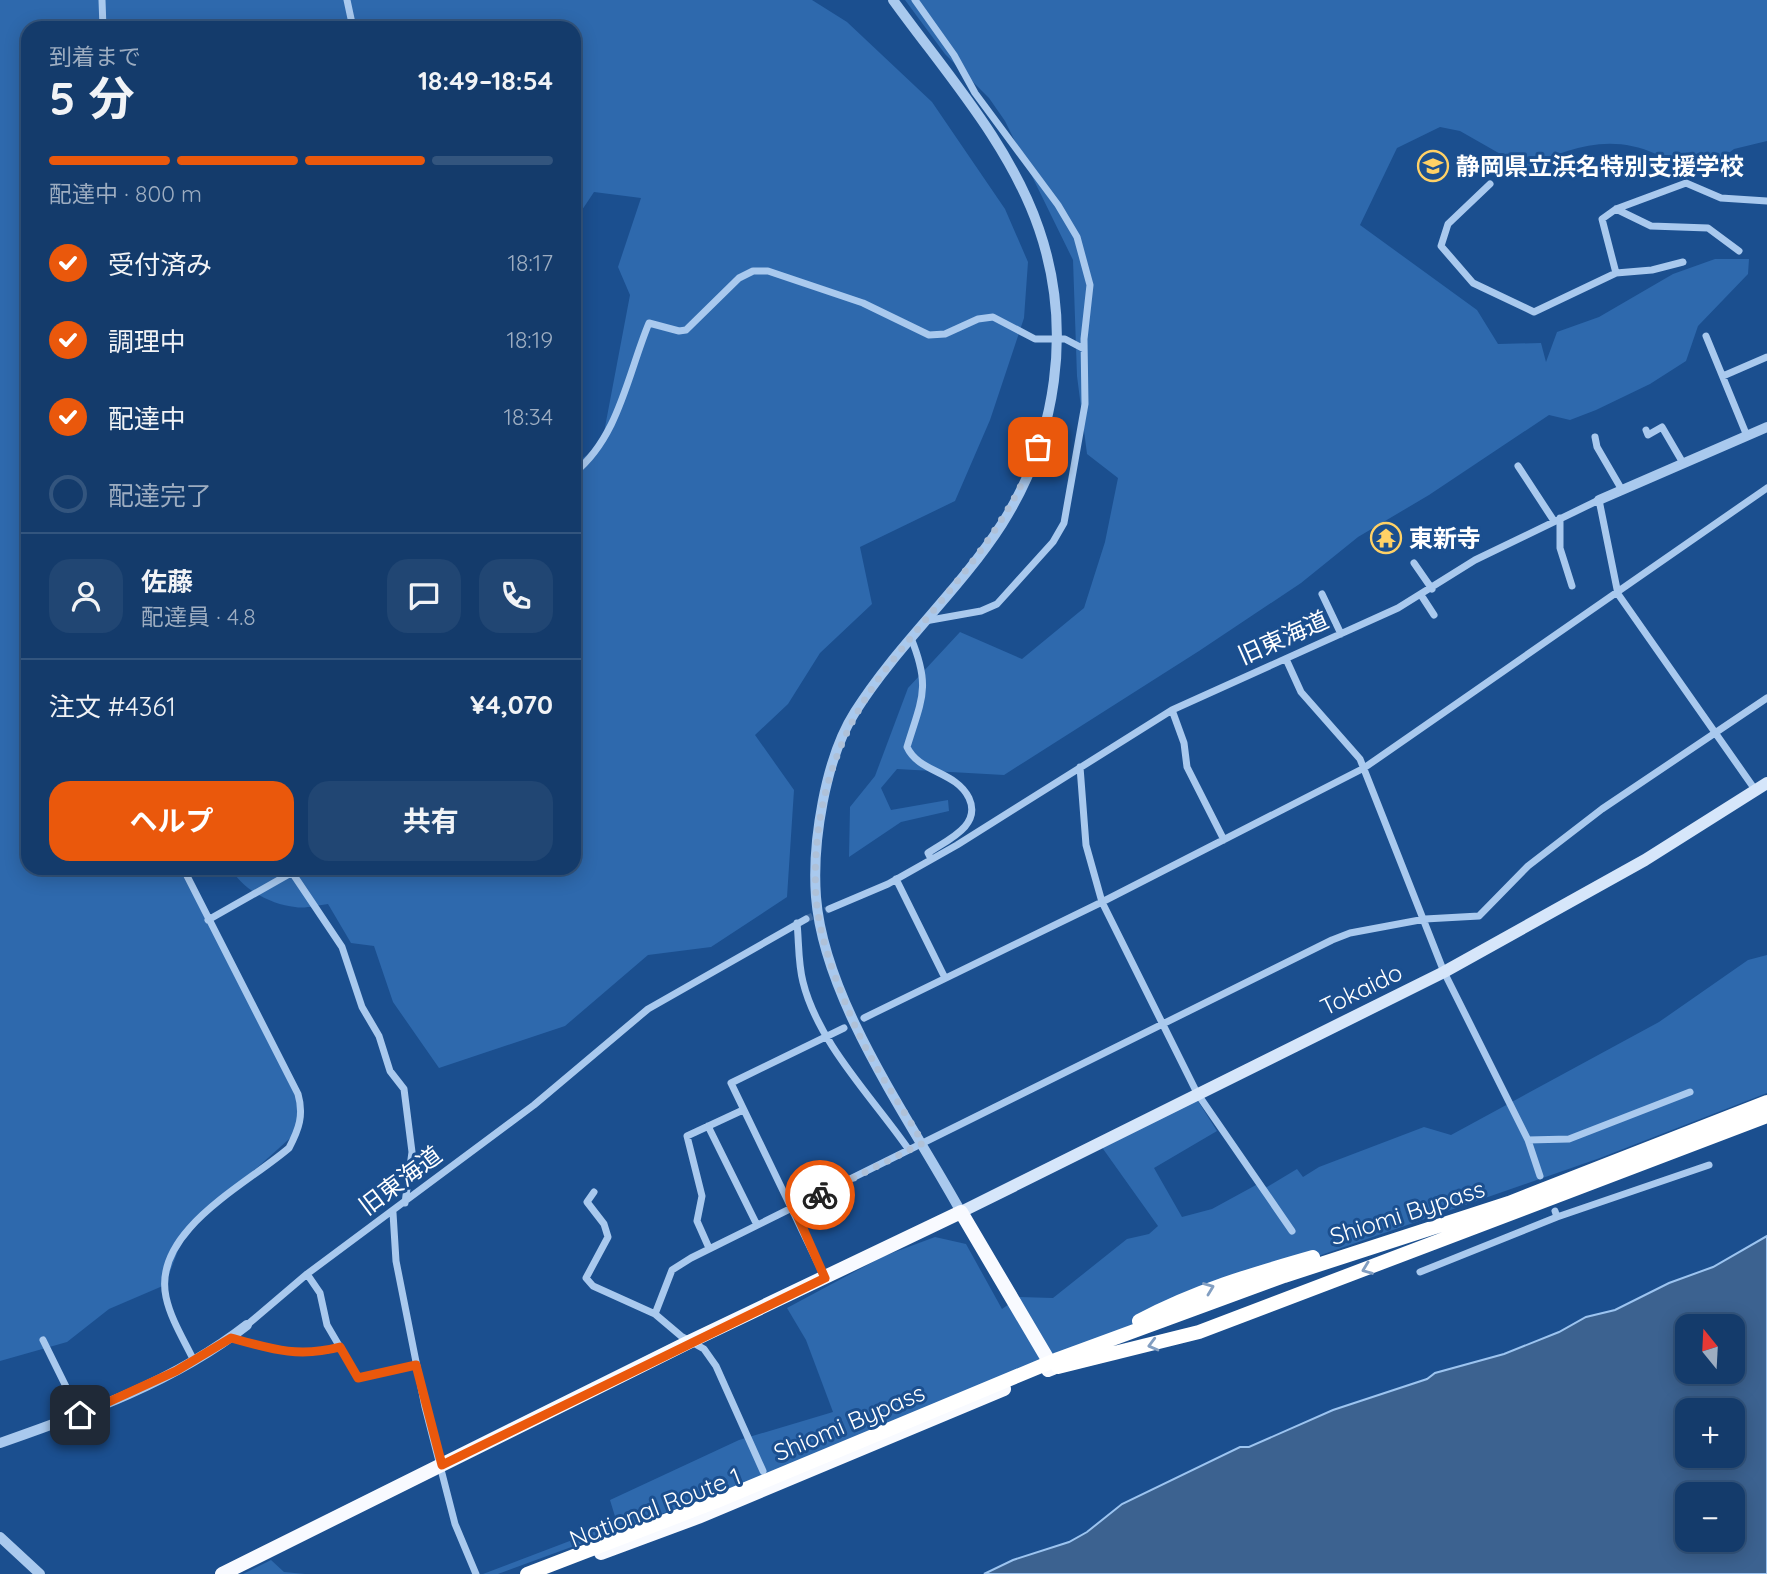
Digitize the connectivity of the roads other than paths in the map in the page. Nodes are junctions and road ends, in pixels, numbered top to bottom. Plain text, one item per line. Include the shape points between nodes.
1 (102, 0) edge
2 (347, 0) edge
3 (893, 0) edge
4 (915, 0) edge
5 (103, 21) edge
6 (352, 21) edge
7 (1490, 184) dead end
8 (1767, 201) edge
9 (1616, 209) junction
10 (1739, 251) dead end
11 (1683, 262) dead end
12 (1616, 273) junction
13 (1706, 336) dead end
14 (1057, 340) junction
15 (1084, 349) junction
16 (1767, 357) edge
17 (1723, 376) junction
18 (1767, 427) edge
19 (1646, 430) dead end
20 (1747, 436) junction
21 (1595, 438) dead end
22 (1683, 463) junction
23 (1518, 466) dead end
24 (581, 467) edge
25 (1767, 488) edge
26 (1622, 490) junction
27 (1599, 500) junction
28 (1557, 520) junction
29 (1414, 563) dead end
30 (1572, 586) dead end
31 (1432, 589) junction
32 (1322, 594) dead end
33 (1618, 594) junction
34 (1421, 595) junction
35 (1434, 615) dead end
36 (924, 622) junction
37 (1341, 634) junction
38 (911, 638) junction
39 (1286, 659) junction
40 (1767, 698) edge
41 (1172, 710) junction
42 (1716, 733) junction
43 (1080, 768) junction
44 (1364, 768) junction
45 (1762, 787) edge
46 (1224, 839) junction
47 (931, 859) junction
48 (186, 875) edge
49 (283, 875) edge
50 (293, 875) edge
51 (896, 879) junction
52 (1102, 902) junction
53 (829, 909) tunnel mouth
54 (806, 919) tunnel mouth
55 (1425, 919) junction
56 (208, 920) junction
57 (797, 923) junction
58 (1444, 972) junction
59 (945, 978) junction
60 (864, 1018) dead end
61 (1162, 1026) junction
62 (844, 1028) dead end
63 (826, 1037) junction
64 (1690, 1092) dead end
65 (1197, 1093) junction
66 (1767, 1102) edge
67 (743, 1110) junction
68 (1767, 1115) edge
69 (708, 1126) junction
70 (1528, 1140) junction
71 (923, 1143) junction
72 (909, 1150) junction
73 (1638, 1154) junction
74 (1709, 1165) dead end
75 (1540, 1177) dead end
76 (594, 1192) dead end
77 (1568, 1192) junction
78 (405, 1203) junction
79 (794, 1208) junction
80 (961, 1212) junction
81 (393, 1213) junction
82 (757, 1225) junction
83 (1292, 1231) dead end
84 (709, 1248) junction
85 (1420, 1272) dead end
86 (307, 1274) junction
87 (825, 1278) junction
88 (1189, 1311) junction
89 (654, 1314) junction
90 (247, 1325) joint
91 (231, 1338) junction
92 (43, 1340) dead end
93 (689, 1342) junction
94 (340, 1347) junction
95 (194, 1361) junction
96 (416, 1365) junction
97 (1053, 1367) junction
98 (80, 1415) junction
99 (0, 1443) edge
100 (442, 1465) junction
101 (763, 1471) dead end
102 (0, 1537) edge
103 (40, 1574) edge
104 (222, 1574) edge
105 (476, 1574) edge
106 (527, 1574) edge
107 (544, 1574) edge

1 - 5 street
2 - 6 street
3 - 14 street via 990,133 1022,191 1039,229 1052,280
4 - 15 street via 1077,237 1090,285
7 - 12 street via 1448,224 1441,246 1473,283 1534,312
8 - 9 street via 1721,198 1686,183
9 - 10 street via 1651,226 1708,228
9 - 12 street via 1602,219
11 - 12 street
13 - 17 street
14 - 15 street
14 - 24 street via 1035,340 993,317 929,335 863,303 787,276 753,271 738,278 686,330 649,323 615,414 601,443
14 - 36 street via 1045,429 1024,483 987,544
15 - 36 street via 1085,404 1076,463 1063,523 1054,542 997,604
16 - 17 street
17 - 20 street
18 - 20 street, 旧東海道
19 - 22 street via 1648,435 1662,427
20 - 22 street, 旧東海道
21 - 26 street
22 - 26 street, 旧東海道
23 - 28 street
25 - 33 street
26 - 27 street, 旧東海道
27 - 28 street, 旧東海道
27 - 33 street
28 - 30 street
28 - 31 street, 旧東海道 via 1475,560
29 - 31 street
31 - 34 street, 旧東海道
32 - 37 street
33 - 42 street
33 - 44 street
34 - 35 street
34 - 37 street, 旧東海道
36 - 38 street
37 - 39 street, 旧東海道
38 - 47 street via 925,681 907,747 919,761 954,779 972,806 964,828 928,853
38 - 71 street via 853,715 828,777 818,837 816,898 825,942 857,1029
39 - 41 street, 旧東海道
39 - 44 street via 1301,692 1349,743
40 - 42 street
41 - 43 street, 旧東海道
41 - 46 street via 1184,743 1186,767
42 - 45 street
42 - 55 street via 1602,809 1528,866 1479,916
43 - 47 street, 旧東海道
43 - 52 street via 1086,845
44 - 46 street
44 - 55 street
45 - 58 main road, Tokaido via 1645,860
46 - 52 street
47 - 51 street, 旧東海道
48 - 56 street
49 - 56 street
50 - 78 street via 342,947 390,1071 404,1089 412,1152
51 - 53 street, 旧東海道
51 - 59 street
52 - 59 street
52 - 61 street
54 - 57 street, 旧東海道
55 - 58 street
55 - 61 street via 1332,940
56 - 95 street via 298,1094 302,1110 289,1148 193,1222 175,1243 164,1277 166,1296
57 - 63 street via 802,980
57 - 78 street, 旧東海道 via 648,1009 534,1105
58 - 65 main road, Tokaido
58 - 70 street
59 - 60 street
61 - 65 street
61 - 71 street
62 - 63 street
63 - 67 street via 731,1083
63 - 72 street
64 - 70 street via 1569,1139
65 - 80 main road, Tokaido
65 - 83 street
66 - 73 highway
67 - 69 street
67 - 79 street
68 - 77 highway
69 - 82 street
69 - 84 street via 687,1136 702,1196 697,1221
70 - 75 street
71 - 72 street
71 - 80 street
72 - 79 street
73 - 88 highway, Shiomi Bypass
97 -> 73 highway via 1179,1300 1222,1283
74 - 85 street via 1556,1214
76 - 89 street via 587,1202 608,1237 586,1278 593,1286
77 - 88 highway, Shiomi Bypass
77 -> 97 highway via 1199,1332
78 - 81 street, 旧東海道
79 - 82 street
79 - 87 street
80 - 87 highway
80 - 97 highway
81 - 86 street, 旧東海道
81 - 96 street via 396,1261
82 - 84 street
84 - 89 street via 672,1270
86 - 90 street, 旧東海道
86 - 94 street via 320,1293 327,1325
87 - 93 highway
88 - 106 highway, Shiomi Bypass via 1058,1359 717,1501
89 - 93 street
90 - 91 street, 旧東海道
91 - 94 street via 292,1353 314,1354
91 - 95 street, 旧東海道
92 - 98 street
93 - 100 highway
93 - 101 street via 704,1349 716,1366
94 - 96 street via 358,1378
95 - 98 street, 旧東海道
96 - 100 street
97 - 107 highway, National Route 1 via 698,1517
98 - 99 street, 旧東海道
100 - 104 highway
100 - 105 street via 455,1524
102 - 103 street

